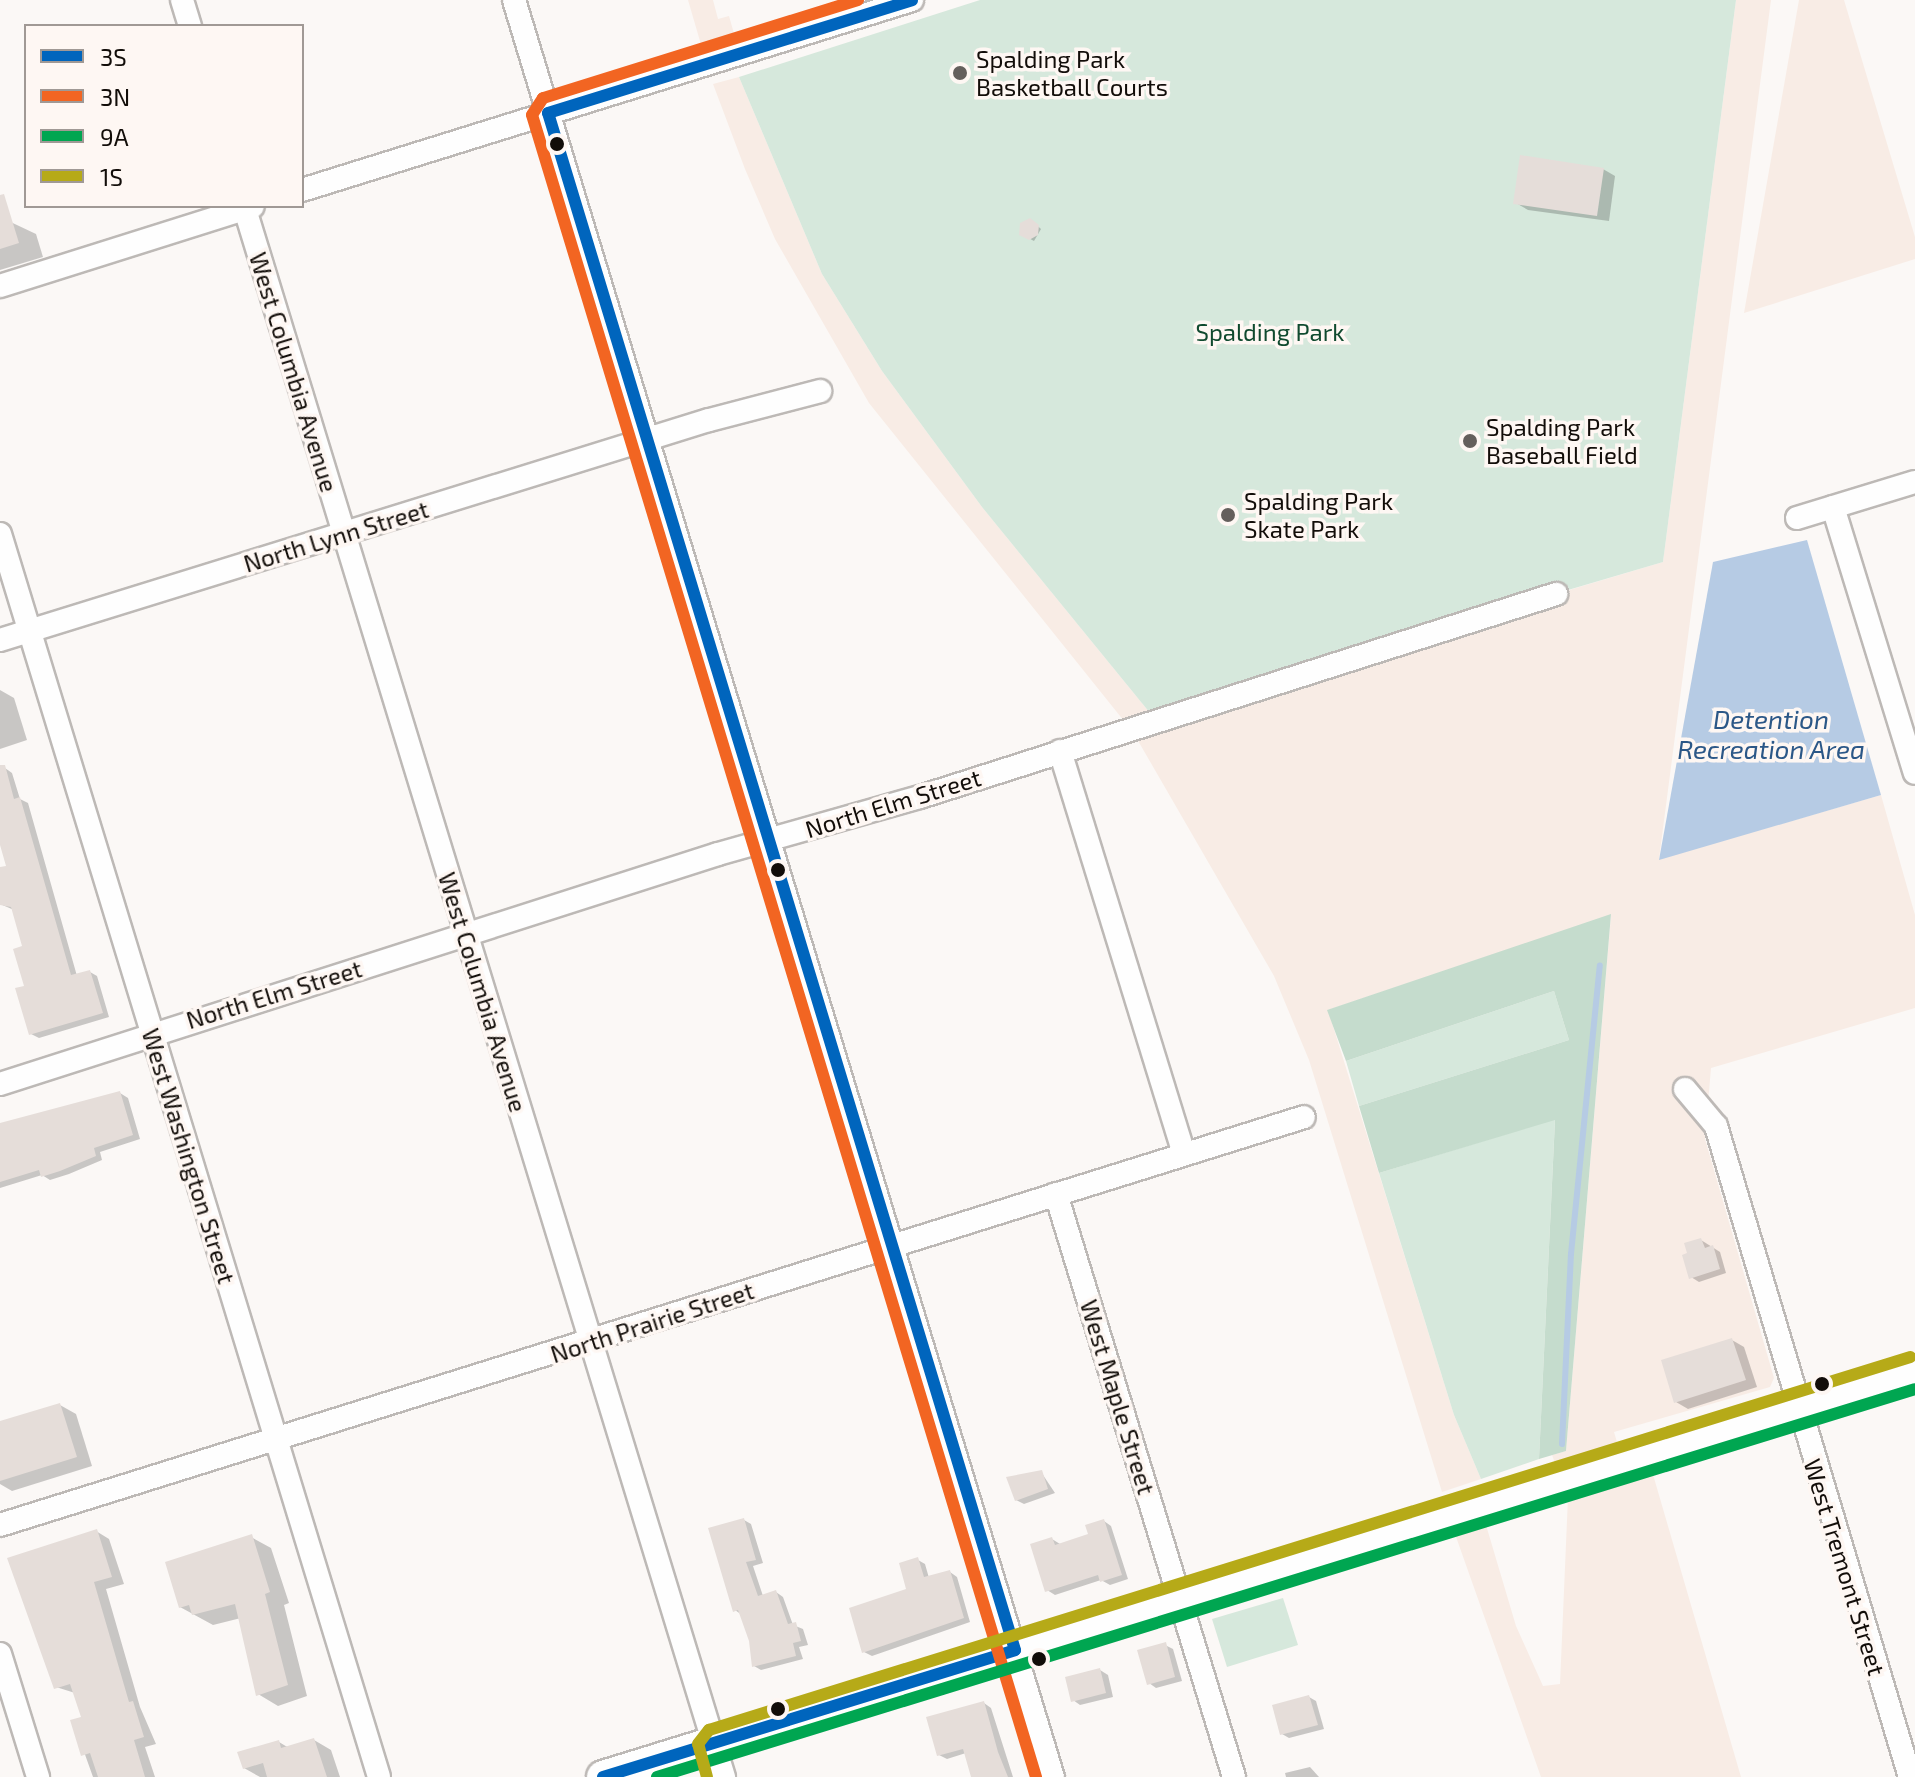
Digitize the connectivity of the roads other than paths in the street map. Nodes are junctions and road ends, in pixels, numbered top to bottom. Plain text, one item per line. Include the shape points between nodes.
1 (182, 0) edge
2 (514, 0) edge
3 (912, 0) edge
4 (880, 5) edge
5 (189, 24) edge
6 (548, 113) junction
7 (304, 189) edge
8 (244, 208) edge
9 (247, 208) edge
10 (0, 286) edge
11 (820, 391) dead end
12 (649, 441) junction
13 (1915, 482) edge
14 (1833, 507) junction
15 (1797, 518) dead end
16 (0, 534) edge
17 (344, 535) junction
18 (1556, 594) dead end
19 (29, 631) junction
20 (0, 640) edge
21 (1060, 751) junction
22 (1915, 773) edge
23 (770, 841) junction
24 (465, 935) junction
25 (151, 1033) junction
26 (0, 1084) edge
27 (1685, 1089) dead end
28 (1304, 1117) dead end
29 (1184, 1154) junction
30 (1056, 1194) junction
31 (894, 1245) junction
32 (589, 1341) junction
33 (1915, 1372) edge
34 (1797, 1409) junction
35 (274, 1439) junction
36 (0, 1525) edge
37 (1180, 1600) junction
38 (1015, 1650) junction
39 (0, 1654) edge
40 (714, 1745) junction
41 (38, 1777) edge
42 (379, 1777) edge
43 (603, 1777) edge
44 (724, 1777) edge
45 (1053, 1777) edge
46 (1234, 1777) edge
47 (1910, 1777) edge

1 - 5 street
2 - 6 street
3 - 4 street
4 - 6 street
6 - 7 street
6 - 12 street
8 - 10 street
9 - 17 street, West Columbia Avenue
11 - 12 street, North Lynn Street
12 - 17 street, North Lynn Street
12 - 23 street
13 - 14 street
14 - 15 street
14 - 22 street
16 - 19 street, West Washington Street
17 - 19 street, North Lynn Street
17 - 24 street, West Columbia Avenue
18 - 21 street, North Elm Street
19 - 20 street, North Lynn Street
19 - 25 street, West Washington Street
21 - 23 street, North Elm Street
21 - 29 street
23 - 24 street, North Elm Street
23 - 31 street
24 - 25 street, North Elm Street
24 - 32 street, West Columbia Avenue
25 - 26 street, North Elm Street
25 - 35 street, West Washington Street
27 - 34 street, West Tremont Street via 1716,1126
28 - 29 street, North Prairie Street
29 - 30 street, North Prairie Street
30 - 31 street, North Prairie Street
30 - 37 street, West Maple Street
31 - 32 street, North Prairie Street
31 - 38 street
32 - 35 street, North Prairie Street
32 - 40 street, West Columbia Avenue
33 - 34 main road
34 - 37 main road
34 - 47 street, West Tremont Street
35 - 36 street, North Prairie Street
35 - 42 street, West Washington Street
37 - 38 main road
37 - 46 street, West Maple Street
38 - 40 main road
38 - 45 street
39 - 41 street
40 - 43 main road
40 - 44 street, West Columbia Avenue

